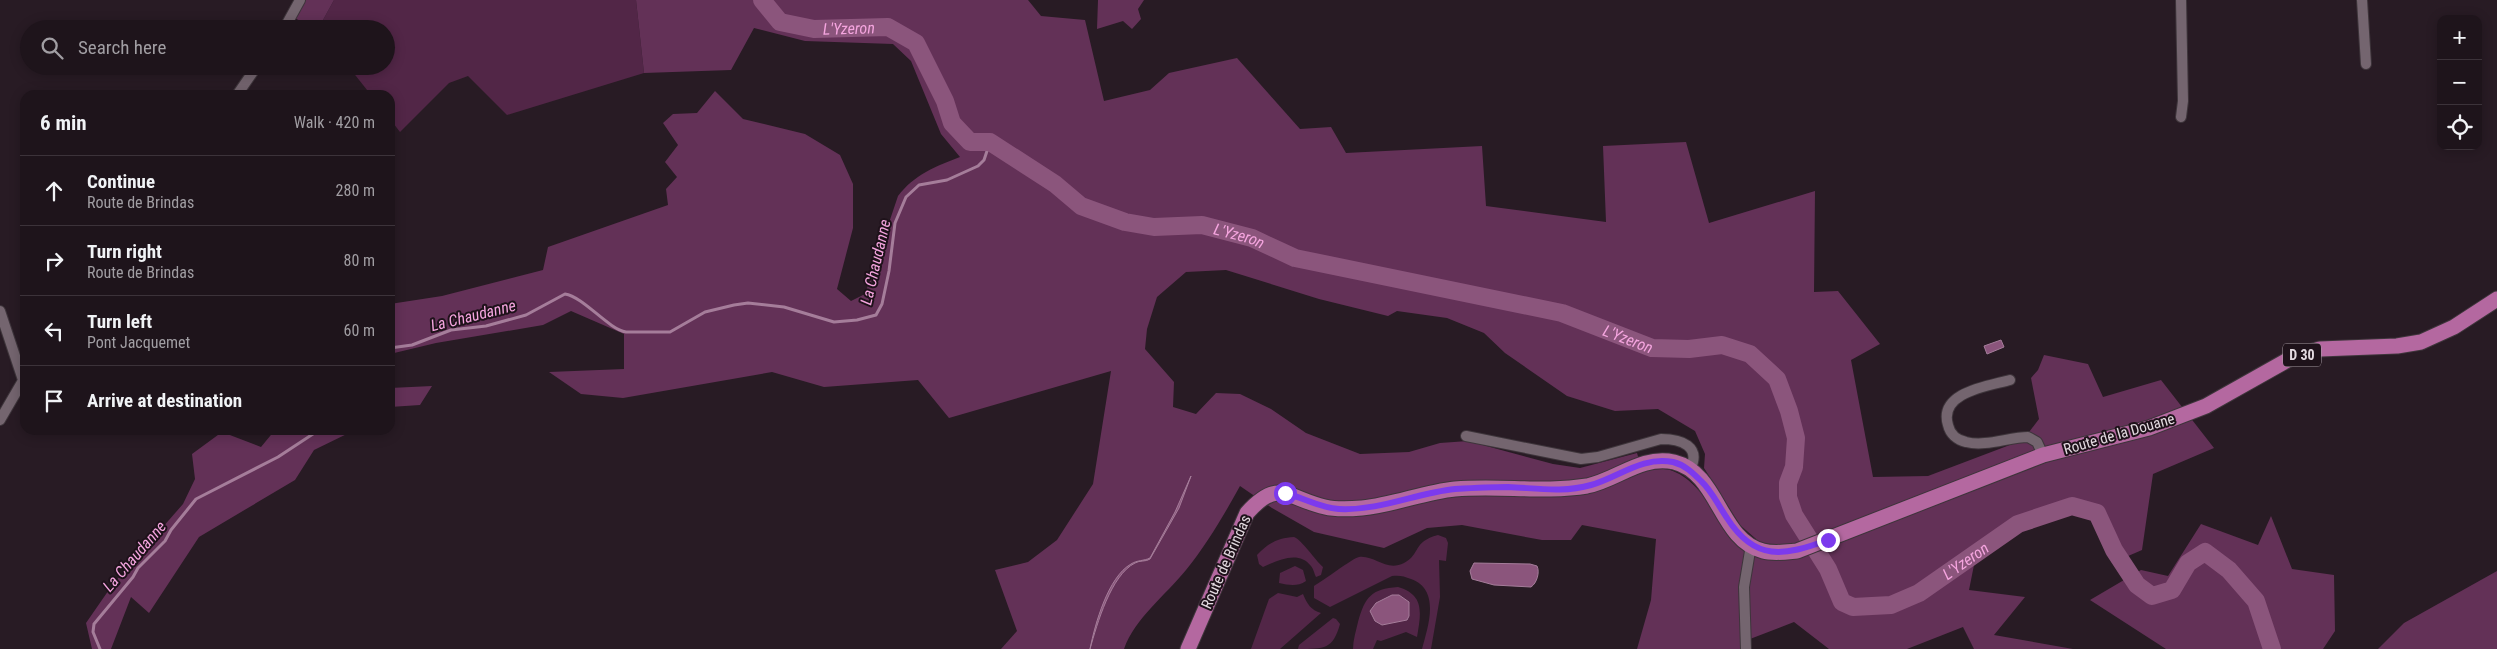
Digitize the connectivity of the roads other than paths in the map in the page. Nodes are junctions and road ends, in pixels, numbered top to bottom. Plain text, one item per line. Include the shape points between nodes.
1 (300, 0) edge
2 (2181, 0) edge
3 (2362, 0) edge
4 (289, 20) edge
5 (2366, 64) dead end
6 (251, 75) edge
7 (240, 90) edge
8 (2181, 117) dead end
9 (2497, 300) edge
10 (0, 311) edge
11 (20, 368) edge
12 (2010, 380) dead end
13 (20, 386) edge
14 (0, 420) edge
15 (1466, 436) dead end
16 (2043, 455) junction
17 (1690, 470) junction
18 (1751, 545) junction
19 (1188, 649) edge
20 (1746, 649) edge

1 - 4 street
2 - 8 street
3 - 5 street
6 - 7 street
9 - 16 main road, Route de la Douane / D 30 via 2421,342 2320,350 2293,357 2206,406 2149,428
10 - 11 street
12 - 16 street, Route de la Douane via 1962,395 1951,403 1947,411 1948,425 1954,437 1967,443 2028,437 2037,442
13 - 14 street
15 - 17 street via 1581,459 1661,439 1682,440 1694,456
16 - 18 main road, Route de la Douane / D 30 via 1807,548 1782,553 1762,551
17 - 18 main road, Route de Brindas / D 30 via 1707,487 1738,534
17 - 19 main road, Route de Brindas / D 30 via 1674,462 1656,461 1639,464 1591,485 1562,490 1454,489 1361,508 1324,507 1285,493 1259,499 1246,512 1234,537
18 - 20 street via 1744,587

